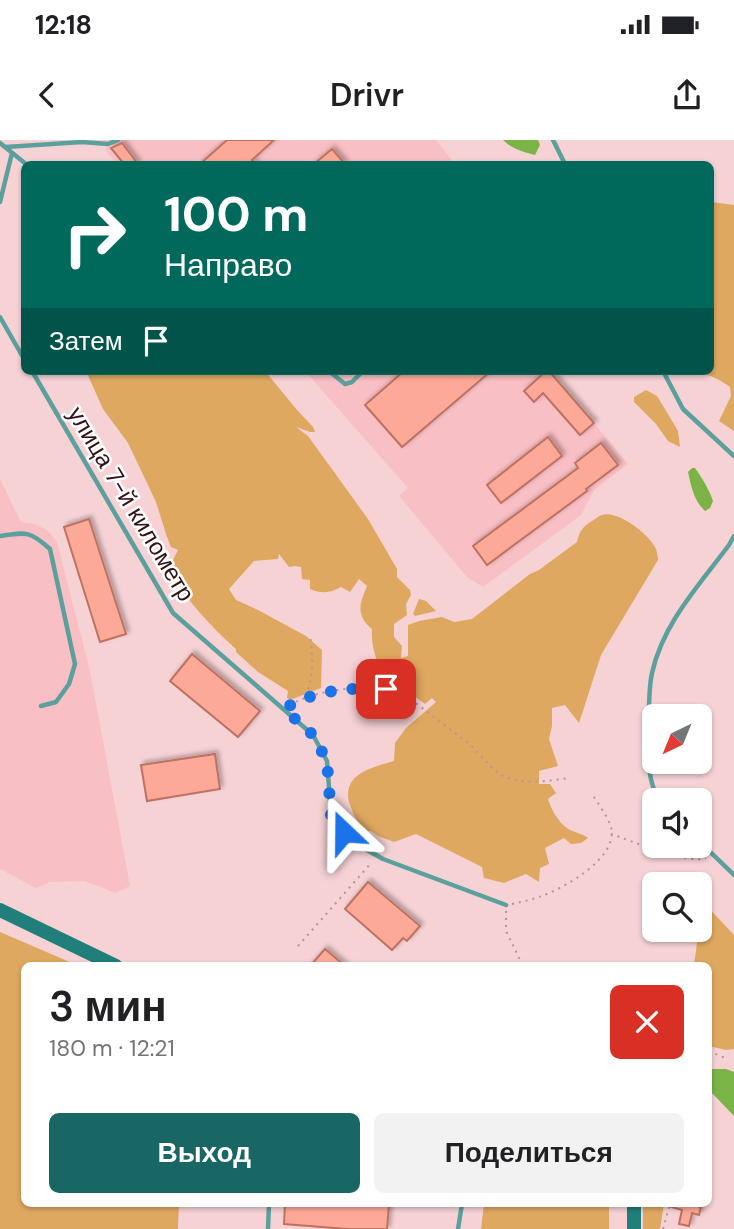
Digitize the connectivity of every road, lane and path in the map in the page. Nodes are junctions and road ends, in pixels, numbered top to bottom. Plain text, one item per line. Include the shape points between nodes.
1 (118, 140) edge
2 (554, 140) edge
3 (0, 142) edge
4 (6, 147) junction
5 (12, 153) junction
6 (22, 161) edge
7 (564, 161) edge
8 (0, 202) edge
9 (0, 317) edge
10 (21, 354) edge
11 (34, 375) edge
12 (334, 375) edge
13 (360, 375) edge
14 (665, 375) edge
15 (734, 456) edge
16 (0, 536) edge
17 (734, 536) edge
18 (310, 634) dead end
19 (305, 697) junction
20 (41, 706) dead end
21 (284, 709) junction
22 (569, 778) dead end
23 (654, 788) edge
24 (592, 794) dead end
25 (611, 834) junction
26 (713, 855) joint
27 (377, 856) junction
28 (734, 875) edge
29 (506, 905) junction
30 (0, 911) edge
31 (298, 946) dead end
32 (108, 962) edge
33 (521, 962) edge
34 (712, 1052) edge
35 (725, 1058) dead end
36 (269, 1207) edge
37 (462, 1207) edge
38 (635, 1207) edge
39 (669, 1207) edge
40 (268, 1229) edge
41 (458, 1229) edge
42 (634, 1229) edge
43 (663, 1229) edge

1 - 4 lane
2 - 7 lane
3 - 4 lane
4 - 5 lane
5 - 6 lane
5 - 8 lane
9 - 10 lane
11 - 21 lane, улица 7-й километр via 173,613
12 - 13 lane via 345,384
14 - 15 lane via 683,409
16 - 20 lane via 21,533 37,537 50,550 75,664 69,684 56,702
17 - 23 lane via 681,607 652,672 649,778
18 - 19 path via 312,677
19 - 21 path
19 - 22 path via 330,691 395,690 477,750 496,772 532,781
21 - 27 lane, улица 7-й километр via 313,735 327,761 331,815 358,845
24 - 25 path
25 - 26 path via 679,857 699,861
25 - 29 path via 601,857 565,886
26 - 28 lane
27 - 29 lane, улица 7-й километр
27 - 31 path
29 - 33 path via 506,930
30 - 32 main road
34 - 35 path
36 - 40 lane
37 - 41 lane
38 - 42 main road
39 - 43 path

